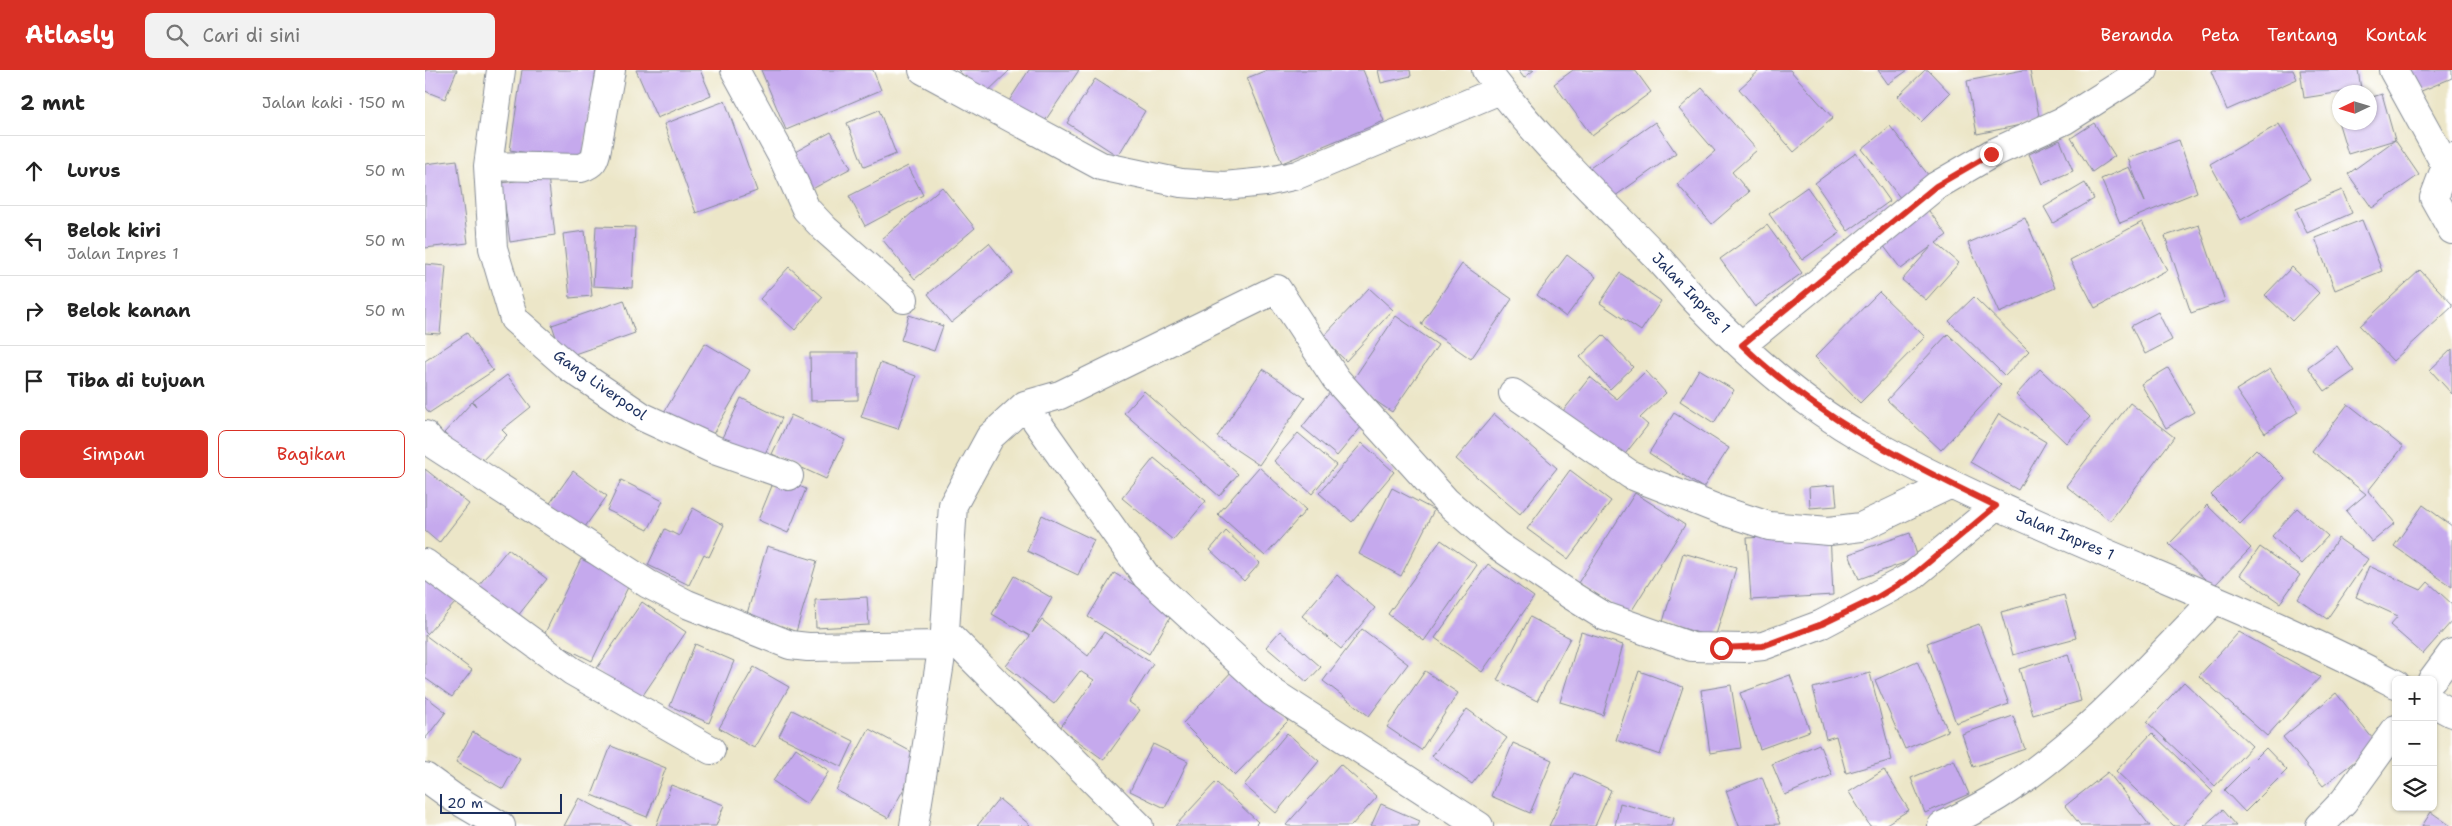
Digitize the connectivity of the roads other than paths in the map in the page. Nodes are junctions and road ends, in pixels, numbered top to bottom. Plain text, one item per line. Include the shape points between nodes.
1 (501, 70) edge
2 (611, 70) edge
3 (735, 70) edge
4 (923, 70) edge
5 (2144, 70) edge
6 (2393, 70) edge
7 (1493, 80) edge
8 (2449, 162) edge
9 (488, 166) junction
10 (2452, 230) edge
11 (904, 299) dead end
12 (1742, 345) junction
13 (1513, 393) dead end
14 (1025, 405) junction
15 (425, 435) edge
16 (789, 476) dead end
17 (1951, 484) junction
18 (1996, 506) junction
19 (425, 563) edge
20 (2215, 599) junction
21 (944, 638) junction
22 (2452, 653) edge
23 (2435, 676) edge
24 (2392, 682) edge
25 (2437, 705) edge
26 (2452, 713) edge
27 (2392, 735) edge
28 (711, 750) dead end
29 (425, 777) edge
30 (501, 826) edge
31 (914, 826) edge
32 (1139, 826) edge
33 (1479, 826) edge
34 (1942, 826) edge
35 (2320, 826) edge

1 - 9 street, Gang Liverpool
2 - 9 street via 595,160 590,165 581,168
3 - 11 street via 783,158 806,209
4 - 7 street via 1101,166 1181,184 1224,186 1297,175
5 - 12 street via 2065,120 1991,154 1936,186
6 - 8 street
7 - 12 street, Jalan Inpres 1 via 1697,302
8 - 10 street via 2434,198
9 - 16 street, Gang Liverpool via 493,248 514,319 569,367 643,417 717,451
12 - 17 street, Jalan Inpres 1 via 1792,390 1828,416
13 - 17 street via 1631,475 1769,526 1829,531 1861,527
14 - 18 street via 1060,395 1277,289 1336,379 1453,507 1497,544 1604,616 1692,646 1763,646 1822,624 1911,577
14 - 21 street via 990,437 953,505
14 - 33 street via 1146,576 1272,692
15 - 21 street via 441,450 647,584 790,645 808,648
17 - 18 street, Jalan Inpres 1
18 - 20 street, Jalan Inpres 1
19 - 28 street via 572,671
20 - 24 street, Jalan Inpres 1 via 2288,629
20 - 34 street via 2097,719 2010,788 1985,805
21 - 31 street
21 - 32 street
22 - 23 street
25 - 26 street
27 - 35 street via 2344,802
29 - 30 street

